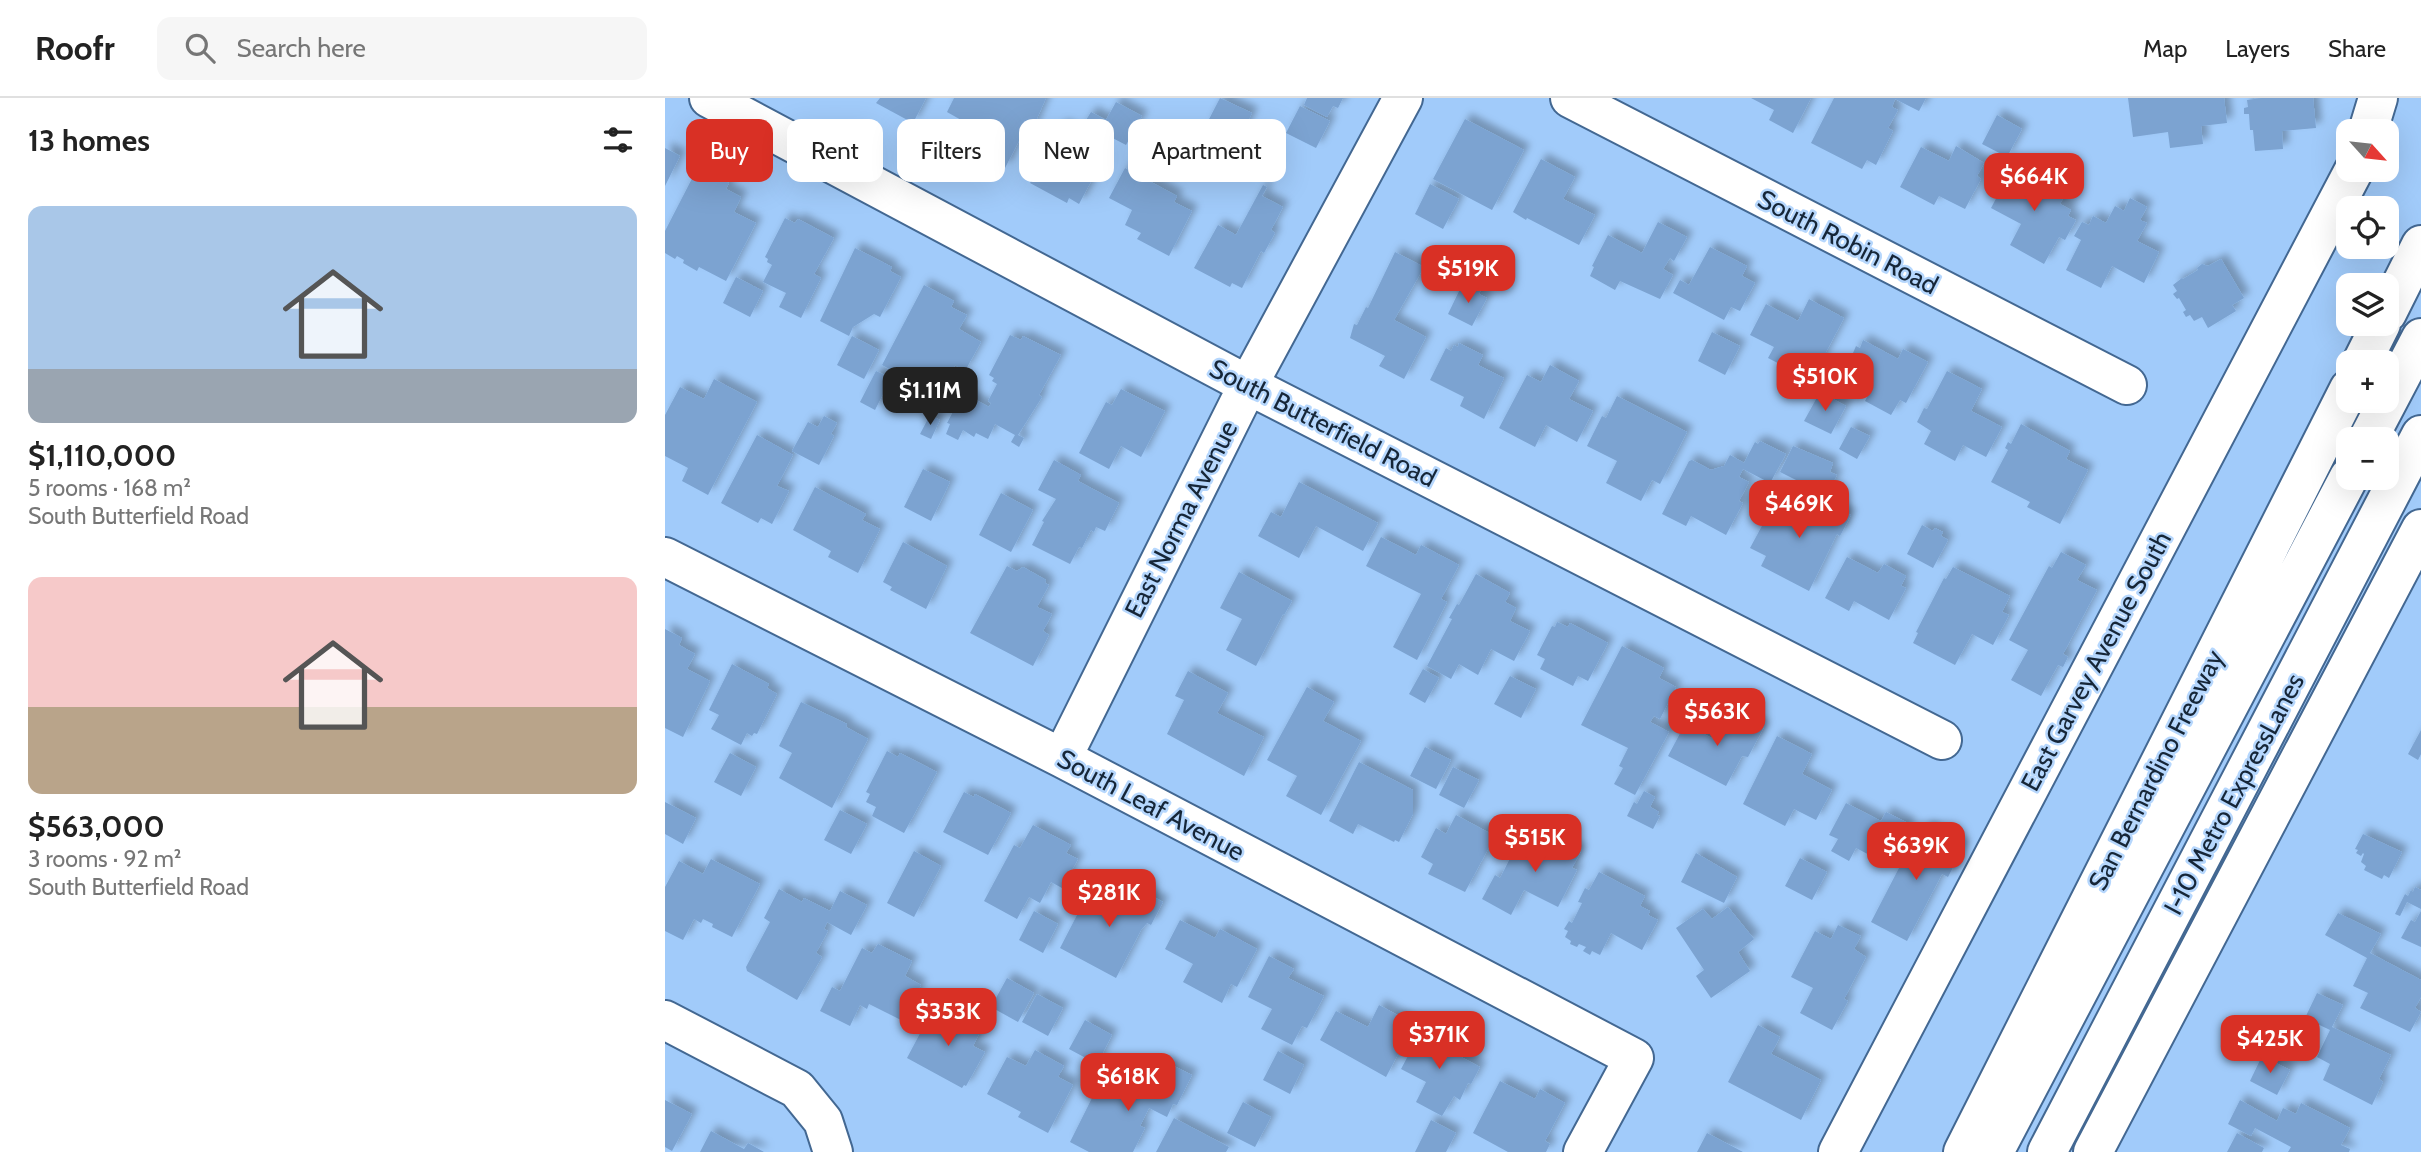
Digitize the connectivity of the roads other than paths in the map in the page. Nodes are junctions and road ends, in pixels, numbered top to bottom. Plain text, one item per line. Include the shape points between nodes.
1 (709, 98) edge
2 (1403, 98) edge
3 (1570, 98) edge
4 (2378, 98) edge
5 (2372, 119) edge
6 (2348, 182) edge
7 (2421, 245) edge
8 (2399, 289) edge
9 (2421, 338) edge
10 (1248, 385) junction
11 (2127, 385) dead end
12 (2337, 413) edge
13 (2374, 427) edge
14 (2421, 435) edge
15 (2342, 490) edge
16 (2421, 529) edge
17 (665, 557) edge
18 (1942, 740) dead end
19 (1062, 758) junction
20 (665, 1020) edge
21 (833, 1152) edge
22 (1583, 1152) edge
23 (1838, 1152) edge
24 (1963, 1152) edge
25 (1994, 1152) edge
26 (2047, 1152) edge
27 (2093, 1152) edge

1 - 10 main road, South Butterfield Road
2 - 10 main road, East Norma Avenue
3 - 11 main road, South Robin Road
4 - 5 main road
6 - 23 main road, East Garvey Avenue South
7 - 8 main road
9 - 13 main road
10 - 18 main road, South Butterfield Road
10 - 19 main road, East Norma Avenue
12 - 24 main road, San Bernardino Freeway
14 - 26 main road, I-10 Metro ExpressLanes
15 - 25 main road, I-10 Metro ExpressLanes
16 - 27 main road
17 - 19 main road, South Leaf Avenue
19 - 22 main road, South Leaf Avenue via 1634,1058
20 - 21 main road via 797,1089 823,1121

